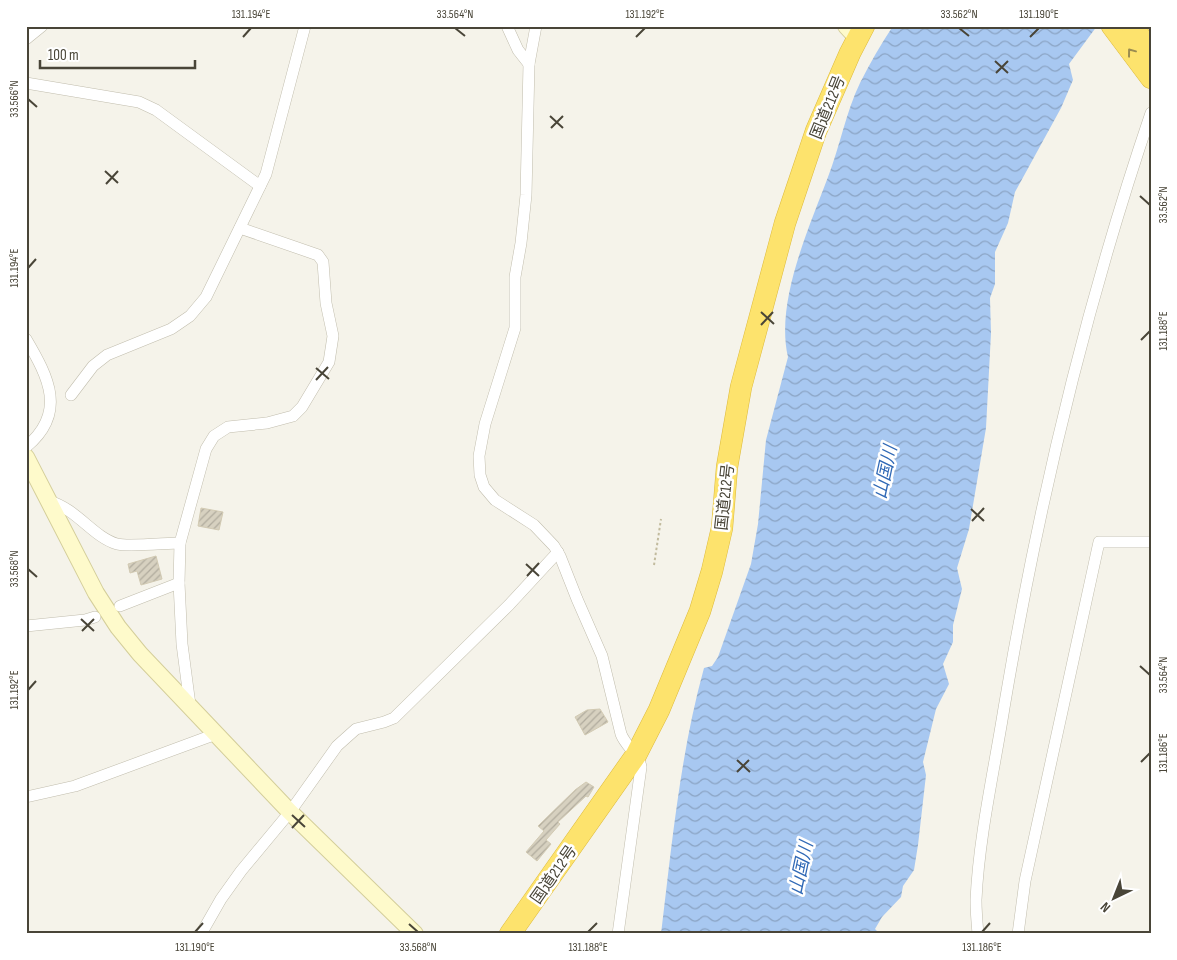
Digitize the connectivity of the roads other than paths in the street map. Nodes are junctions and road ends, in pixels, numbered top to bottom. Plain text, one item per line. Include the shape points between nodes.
1 (42, 26) edge
2 (305, 26) edge
3 (507, 26) edge
4 (536, 26) edge
5 (1112, 26) edge
6 (1132, 26) edge
7 (856, 30) edge
8 (26, 39) edge
9 (1151, 51) edge
10 (529, 64) junction
11 (1151, 78) edge
12 (26, 83) edge
13 (1151, 113) edge
14 (260, 186) junction
15 (240, 228) junction
16 (26, 339) edge
17 (71, 395) dead end
18 (26, 447) edge
19 (26, 456) edge
20 (48, 501) junction
21 (1151, 542) edge
22 (180, 543) junction
23 (558, 552) junction
24 (179, 583) junction
25 (120, 606) dead end
26 (95, 617) dead end
27 (26, 626) edge
28 (190, 705) junction
29 (216, 734) junction
30 (636, 755) junction
31 (26, 797) edge
32 (290, 812) junction
33 (201, 934) edge
34 (415, 934) edge
35 (510, 934) edge
36 (618, 934) edge
37 (978, 934) edge
38 (1018, 934) edge

1 - 8 street
2 - 14 street via 266,174
3 - 10 street via 518,50
4 - 10 street
11 -> 5 highway
6 - 9 highway
7 - 30 highway, 国道212号 via 816,131 785,223 741,387 726,467 722,528 712,572 671,681
10 - 23 street via 526,195 515,278 515,328 485,424 479,456 480,474 484,487 496,500 534,525
12 - 14 street via 138,102 156,110
13 - 37 street via 1097,285 1040,519 984,830 976,901
14 - 15 street
15 - 17 street via 206,297 190,316 171,329 108,355 93,366
15 - 22 street via 318,256 323,262 326,303 333,336 329,362 302,408 293,416 267,423 228,427 214,436 206,448
16 - 18 street via 45,376 51,400 50,416 44,428
19 - 20 street
20 - 22 street via 62,505 118,545
20 - 28 street via 96,593 118,627
21 - 38 street via 1099,542 1025,881
22 - 24 street
23 - 30 street via 602,656 621,734
23 - 32 street via 394,718 356,729 343,740
24 - 25 street
24 - 28 street
26 - 27 street
28 - 29 street
29 - 31 street via 75,786
29 - 32 street
30 - 35 highway, 国道212号
30 - 36 street via 641,767
32 - 33 street via 241,871
32 - 34 street

